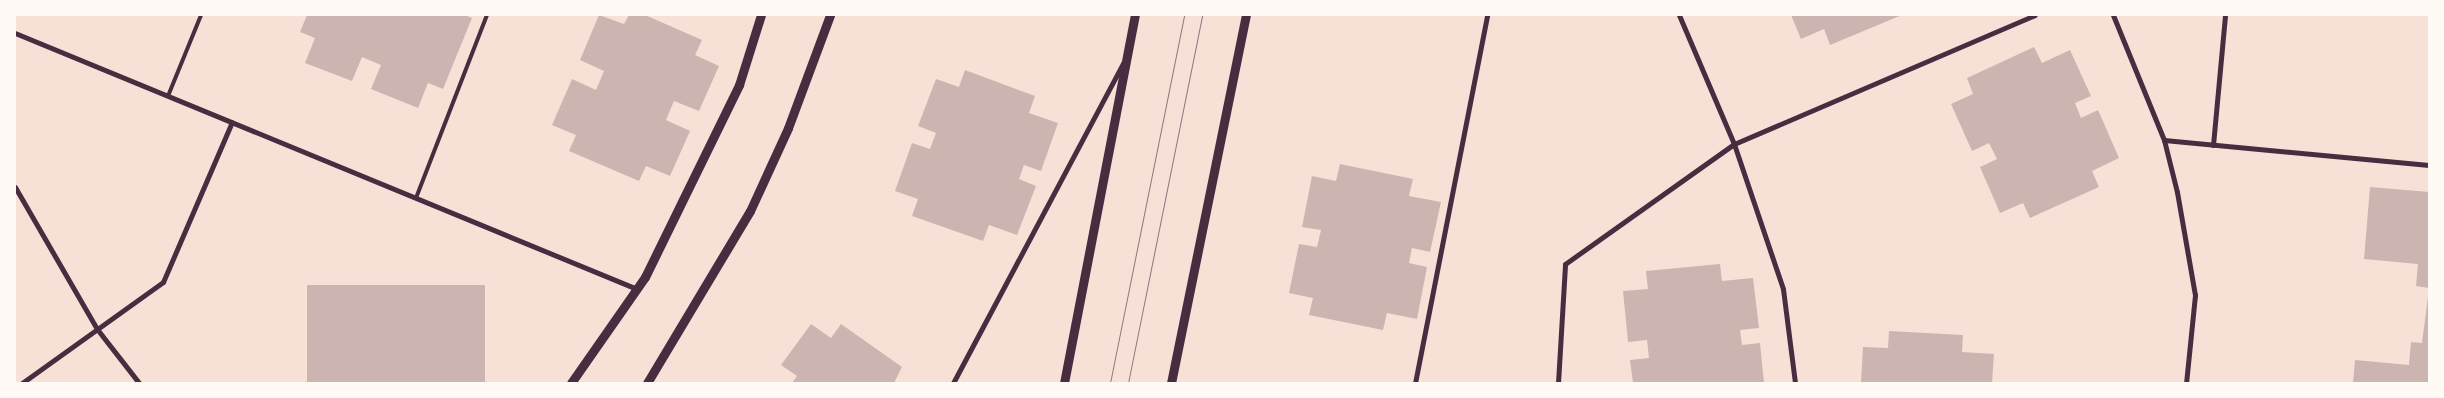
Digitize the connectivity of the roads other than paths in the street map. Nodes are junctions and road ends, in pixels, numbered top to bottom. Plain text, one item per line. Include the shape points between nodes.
1 (201, 15) edge
2 (487, 15) edge
3 (761, 15) edge
4 (830, 15) edge
5 (1135, 15) edge
6 (1246, 15) edge
7 (1487, 15) edge
8 (1679, 15) edge
9 (2035, 15) edge
10 (2113, 15) edge
11 (2225, 15) edge
12 (15, 33) edge
13 (1127, 56) junction
14 (168, 96) junction
15 (232, 122) junction
16 (2164, 140) junction
17 (1734, 144) junction
18 (2213, 145) junction
19 (2429, 165) edge
20 (15, 187) edge
21 (416, 198) junction
22 (637, 289) junction
23 (96, 330) junction
24 (22, 383) edge
25 (138, 383) edge
26 (571, 383) edge
27 (647, 383) edge
28 (953, 383) edge
29 (1064, 383) edge
30 (1171, 383) edge
31 (1415, 383) edge
32 (1558, 383) edge
33 (1795, 383) edge
34 (2186, 383) edge

1 - 14 lane
2 - 21 lane
3 - 22 street via 739,85
4 - 27 street via 788,128 750,211
5 - 13 street
6 - 30 street
7 - 31 street
8 - 17 street
9 - 17 street
10 - 16 street
11 - 18 street
12 - 14 street
13 - 28 street
13 - 29 street
14 - 15 street
15 - 21 street
15 - 23 street via 163,282
16 - 18 street
16 - 34 street via 2195,296
17 - 32 street via 1564,264
17 - 33 street via 1783,290
18 - 19 street
20 - 23 street
21 - 22 street
22 - 26 street
23 - 24 street
23 - 25 street

